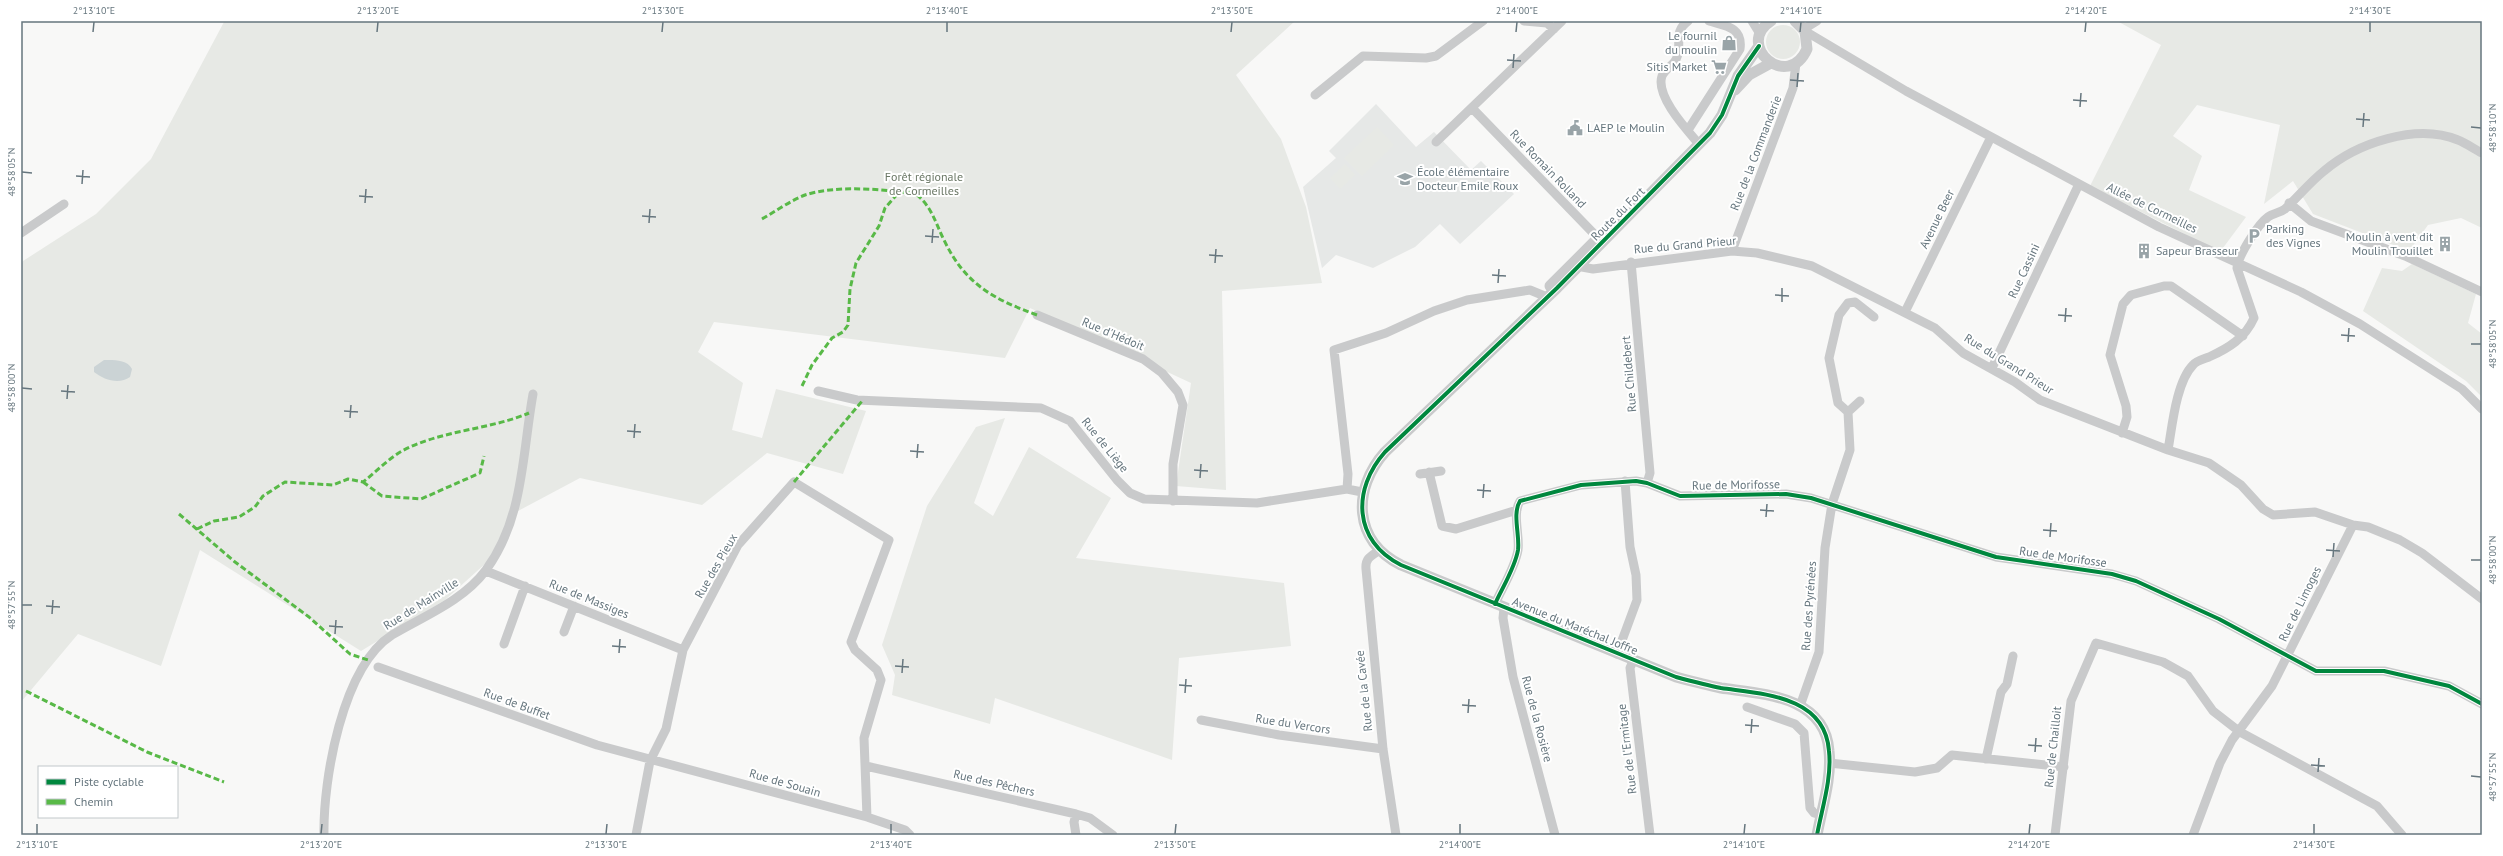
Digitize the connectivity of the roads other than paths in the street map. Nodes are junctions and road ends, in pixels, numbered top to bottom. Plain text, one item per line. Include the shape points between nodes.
1 (1483, 21) edge
2 (1524, 21) edge
3 (1562, 21) edge
4 (1688, 21) edge
5 (1709, 21) edge
6 (1752, 21) edge
7 (1770, 21) edge
8 (1817, 22) edge
9 (1802, 26) edge
10 (1554, 29) junction
11 (1760, 34) junction
12 (1759, 46) junction
13 (1828, 47) junction
14 (1807, 49) junction
15 (1771, 63) junction
16 (1796, 63) junction
17 (1732, 94) junction
18 (1314, 95) dead end
19 (1472, 108) junction
20 (1688, 130) junction
21 (1991, 137) junction
22 (1436, 142) dead end
23 (1699, 144) junction
24 (2482, 153) edge
25 (2079, 184) junction
26 (2289, 203) junction
27 (64, 204) dead end
28 (21, 233) edge
29 (1597, 243) junction
30 (1732, 251) junction
31 (1631, 262) junction
32 (2238, 262) junction
33 (1576, 264) junction
34 (1569, 277) joint
35 (1554, 282) joint
36 (2482, 292) edge
37 (1869, 294) junction
38 (1546, 296) junction
39 (1863, 309) junction
40 (1905, 312) junction
41 (1037, 315) dead end
42 (1874, 317) dead end
43 (2243, 336) junction
44 (1992, 368) junction
45 (818, 391) dead end
46 (533, 394) dead end
47 (1860, 401) dead end
48 (2482, 409) edge
49 (1848, 412) junction
50 (2122, 433) junction
51 (2168, 450) junction
52 (1441, 470) dead end
53 (1430, 472) junction
54 (1420, 474) dead end
55 (1626, 481) junction
56 (1647, 483) junction
57 (1347, 489) junction
58 (1362, 492) junction
59 (1173, 502) junction
60 (1832, 504) junction
61 (1517, 510) junction
62 (2353, 524) junction
63 (1380, 550) junction
64 (486, 571) junction
65 (525, 586) junction
66 (2482, 599) edge
67 (574, 606) junction
68 (1500, 606) junction
69 (564, 632) dead end
70 (504, 644) dead end
71 (683, 650) junction
72 (1617, 654) junction
73 (2013, 656) dead end
74 (2287, 657) junction
75 (1633, 661) junction
76 (378, 667) dead end
77 (2482, 704) edge
78 (1800, 706) junction
79 (1747, 708) dead end
80 (1201, 720) dead end
81 (2240, 732) junction
82 (1382, 749) junction
83 (1986, 759) junction
84 (650, 761) junction
85 (1829, 763) junction
86 (866, 766) junction
87 (2064, 767) junction
88 (1076, 814) junction
89 (1821, 815) junction
90 (867, 817) junction
91 (324, 835) edge
92 (636, 835) edge
93 (910, 835) edge
94 (1076, 835) edge
95 (1113, 835) edge
96 (1396, 835) edge
97 (1555, 835) edge
98 (1650, 835) edge
99 (1818, 835) edge
100 (2055, 835) edge
101 (2193, 835) edge
102 (2402, 835) edge

1 - 18 street via 1436,56 1363,56
2 - 10 street via 1547,23
3 - 10 street
4 - 20 street via 1678,31 1677,57 1663,73 1661,80 1670,106
5 - 20 street via 1738,32 1740,49
6 - 11 street
7 - 11 street
8 - 9 street
9 - 13 street, Allée de Cormeilles
9 - 14 street
10 - 19 street
11 - 12 street
12 - 15 street via 1762,54
12 - 17 street, Route du Fort via 1738,76
13 - 14 street via 1815,45
13 - 21 street, Allée de Cormeilles
14 - 16 street
15 - 16 street via 1781,66
15 - 17 street, Route du Fort via 1750,75
16 - 30 street, Rue de la Commanderie via 1793,88
17 - 23 street, Route du Fort via 1717,124
19 - 22 street
19 - 29 street, Rue Romain Rolland
20 - 23 street
21 - 25 street, Allée de Cormeilles
21 - 40 street, Avenue Beer
23 - 29 street, Route du Fort
24 - 26 street via 2458,140 2428,133 2404,134 2378,141 2325,169
25 - 32 street, Allée de Cormeilles via 2172,234
25 - 44 street, Rue Cassini
26 - 32 street via 2284,210 2267,217
26 - 36 street via 2312,221 2405,256
27 - 28 street
29 - 33 street, Route du Fort
30 - 31 street, Rue du Grand Prieur
30 - 37 street, Rue du Grand Prieur via 1757,253 1812,266
31 - 33 street, Rue du Grand Prieur via 1593,269
31 - 56 street, Rue Childebert via 1650,474
32 - 43 street via 2237,268 2254,313 2250,328
32 - 48 street, Allée de Cormeilles via 2301,292 2366,328 2462,389
33 - 34 street, Route du Fort
33 - 35 street, Route du Fort
34 - 38 street, Avenue du Maréchal Joffre
35 - 38 street, Avenue du Maréchal Joffre
37 - 39 street
37 - 40 street, Rue du Grand Prieur
38 - 57 street via 1530,290 1468,300 1386,333 1334,350 1348,474
38 - 58 street, Avenue du Maréchal Joffre via 1385,452 1369,474
39 - 42 street
39 - 49 street via 1852,302 1848,303 1839,315 1829,358 1838,403
40 - 44 street, Rue du Grand Prieur via 1935,328 1963,353
41 - 59 street, Rue d'Hédoit via 1143,359 1162,373 1178,392 1183,405 1173,464
43 - 50 street via 2171,286 2131,295 2123,304 2110,356 2126,406 2126,422
43 - 51 street via 2224,350 2193,365 2184,379
44 - 50 street, Rue du Grand Prieur via 2040,400
45 - 59 street, Rue de Liège via 857,400 1041,408 1070,421 1130,493 1144,499
46 - 64 street, Rue de Mainville via 527,429 526,456 508,534
47 - 49 street
49 - 60 street, Rue des Pyrénées via 1850,450
50 - 51 street, Rue du Grand Prieur
51 - 62 street, Rue du Grand Prieur via 2220,468 2241,485 2263,509 2273,515 2315,512
52 - 53 street
53 - 54 street
53 - 61 street via 1442,526 1456,528
55 - 56 street, Rue de Morifosse
55 - 61 street, Rue de Morifosse via 1581,484 1548,492 1520,501
55 - 72 street via 1630,547 1636,575 1637,600
56 - 60 street, Rue de Morifosse via 1680,496 1786,494
57 - 58 street
57 - 59 street, Rue de Liège via 1257,503
58 - 63 street, Avenue du Maréchal Joffre via 1364,521
60 - 74 street, Rue de Morifosse via 1909,531 1996,557 2112,574 2136,581 2219,619
60 - 78 street, Rue des Pyrénées via 1822,581 1819,652
61 - 68 street via 1518,552
62 - 66 street, Rue du Grand Prieur via 2368,527 2416,550
62 - 74 street, Rue de Limoges
63 - 68 street, Avenue du Maréchal Joffre via 1401,565
63 - 82 street, Rue de la Cavée via 1365,562
64 - 65 street, Rue de Massiges
64 - 91 street, Rue de Mainville via 469,588 441,608 378,646 368,660 352,690 333,751
65 - 67 street, Rue de Massiges
65 - 70 street
67 - 69 street
67 - 71 street, Rue de Massiges
68 - 72 street, Avenue du Maréchal Joffre
68 - 97 street, Rue de la Rosière via 1513,677
71 - 84 street, Rue des Pieux via 666,729
71 - 86 street, Rue des Pieux via 738,545 794,482 889,540 851,642 855,650 877,670 881,680 864,738
72 - 75 street, Avenue du Maréchal Joffre
73 - 83 street via 2007,684 2001,692
74 - 77 street, Rue de Morifosse via 2316,671 2384,671 2449,686
74 - 81 street, Rue de Limoges via 2272,686
75 - 78 street, Avenue du Maréchal Joffre via 1690,681 1776,696
75 - 98 street, Rue de l'Ermitage via 1630,668
76 - 84 street, Rue de Buffet via 597,746
78 - 85 street, Avenue du Maréchal Joffre via 1815,718 1825,734 1829,747
79 - 89 street via 1795,724 1804,733 1810,808 1814,813
80 - 82 street, Rue du Vercors via 1279,735
81 - 87 street, Rue de Chailloit via 2213,711 2188,676 2163,662 2096,643 2071,700
81 - 101 street, Rue de Limoges via 2220,763
81 - 102 street via 2377,806
82 - 96 street, Rue de la Cavée
83 - 85 street via 1952,755 1937,768 1915,772
83 - 87 street
84 - 90 street, Rue de Souain
84 - 92 street, Rue des Pieux
85 - 89 street, Avenue du Maréchal Joffre
86 - 88 street, Rue des Pêchers
86 - 90 street
87 - 100 street, Rue de Chailloit
88 - 94 street
88 - 95 street, Rue des Pêchers via 1090,818
89 - 99 street, Avenue du Maréchal Joffre
90 - 93 street, Rue de Souain via 905,830

